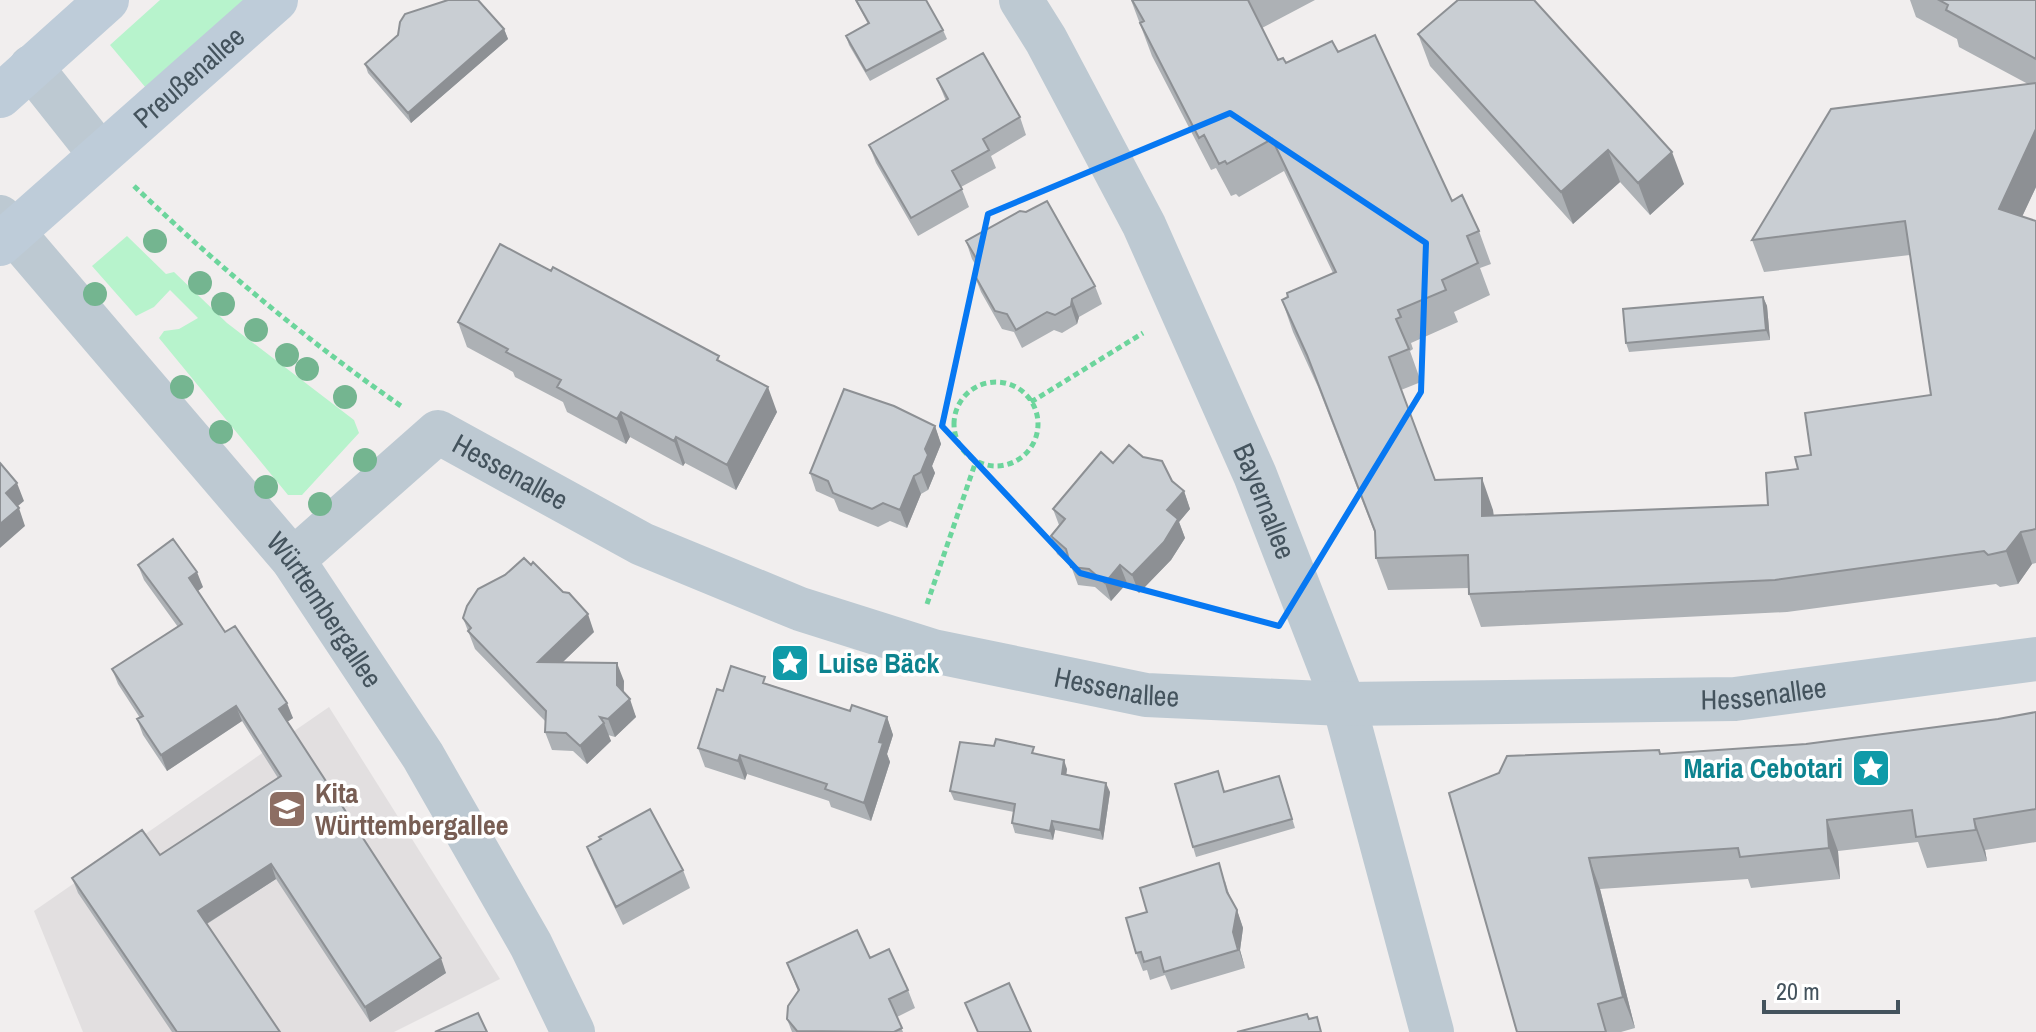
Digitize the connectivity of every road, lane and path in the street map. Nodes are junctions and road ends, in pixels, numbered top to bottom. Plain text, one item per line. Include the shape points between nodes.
1 (107, 0) edge
2 (276, 0) edge
3 (1021, 0) edge
4 (16, 82) edge
5 (100, 154) junction
6 (145, 197) dead end
7 (4, 231) edge
8 (1145, 332) dead end
9 (1031, 402) junction
10 (438, 432) junction
11 (976, 461) junction
12 (293, 560) junction
13 (926, 607) dead end
14 (2036, 659) edge
15 (1344, 704) junction
16 (573, 1032) edge
17 (1432, 1032) edge

1 - 4 street
2 - 5 street, Preußenallee
3 - 15 street, Bayernallee via 1144,225 1255,475
4 - 5 street
5 - 7 street, Preußenallee
6 - 10 path via 329,356
7 - 12 street, Württembergallee
8 - 9 path
9 - 11 path via 1037,429 1026,454 1002,466
9 - 11 path via 1022,392 996,383 982,385 960,402 954,429 965,453
10 - 12 street, Hessenallee
10 - 15 street, Hessenallee via 642,544 800,609 933,651 1146,695
11 - 13 path
12 - 16 street, Württembergallee via 423,756 531,945
14 - 15 street, Hessenallee via 1735,699
15 - 17 street, Bayernallee

